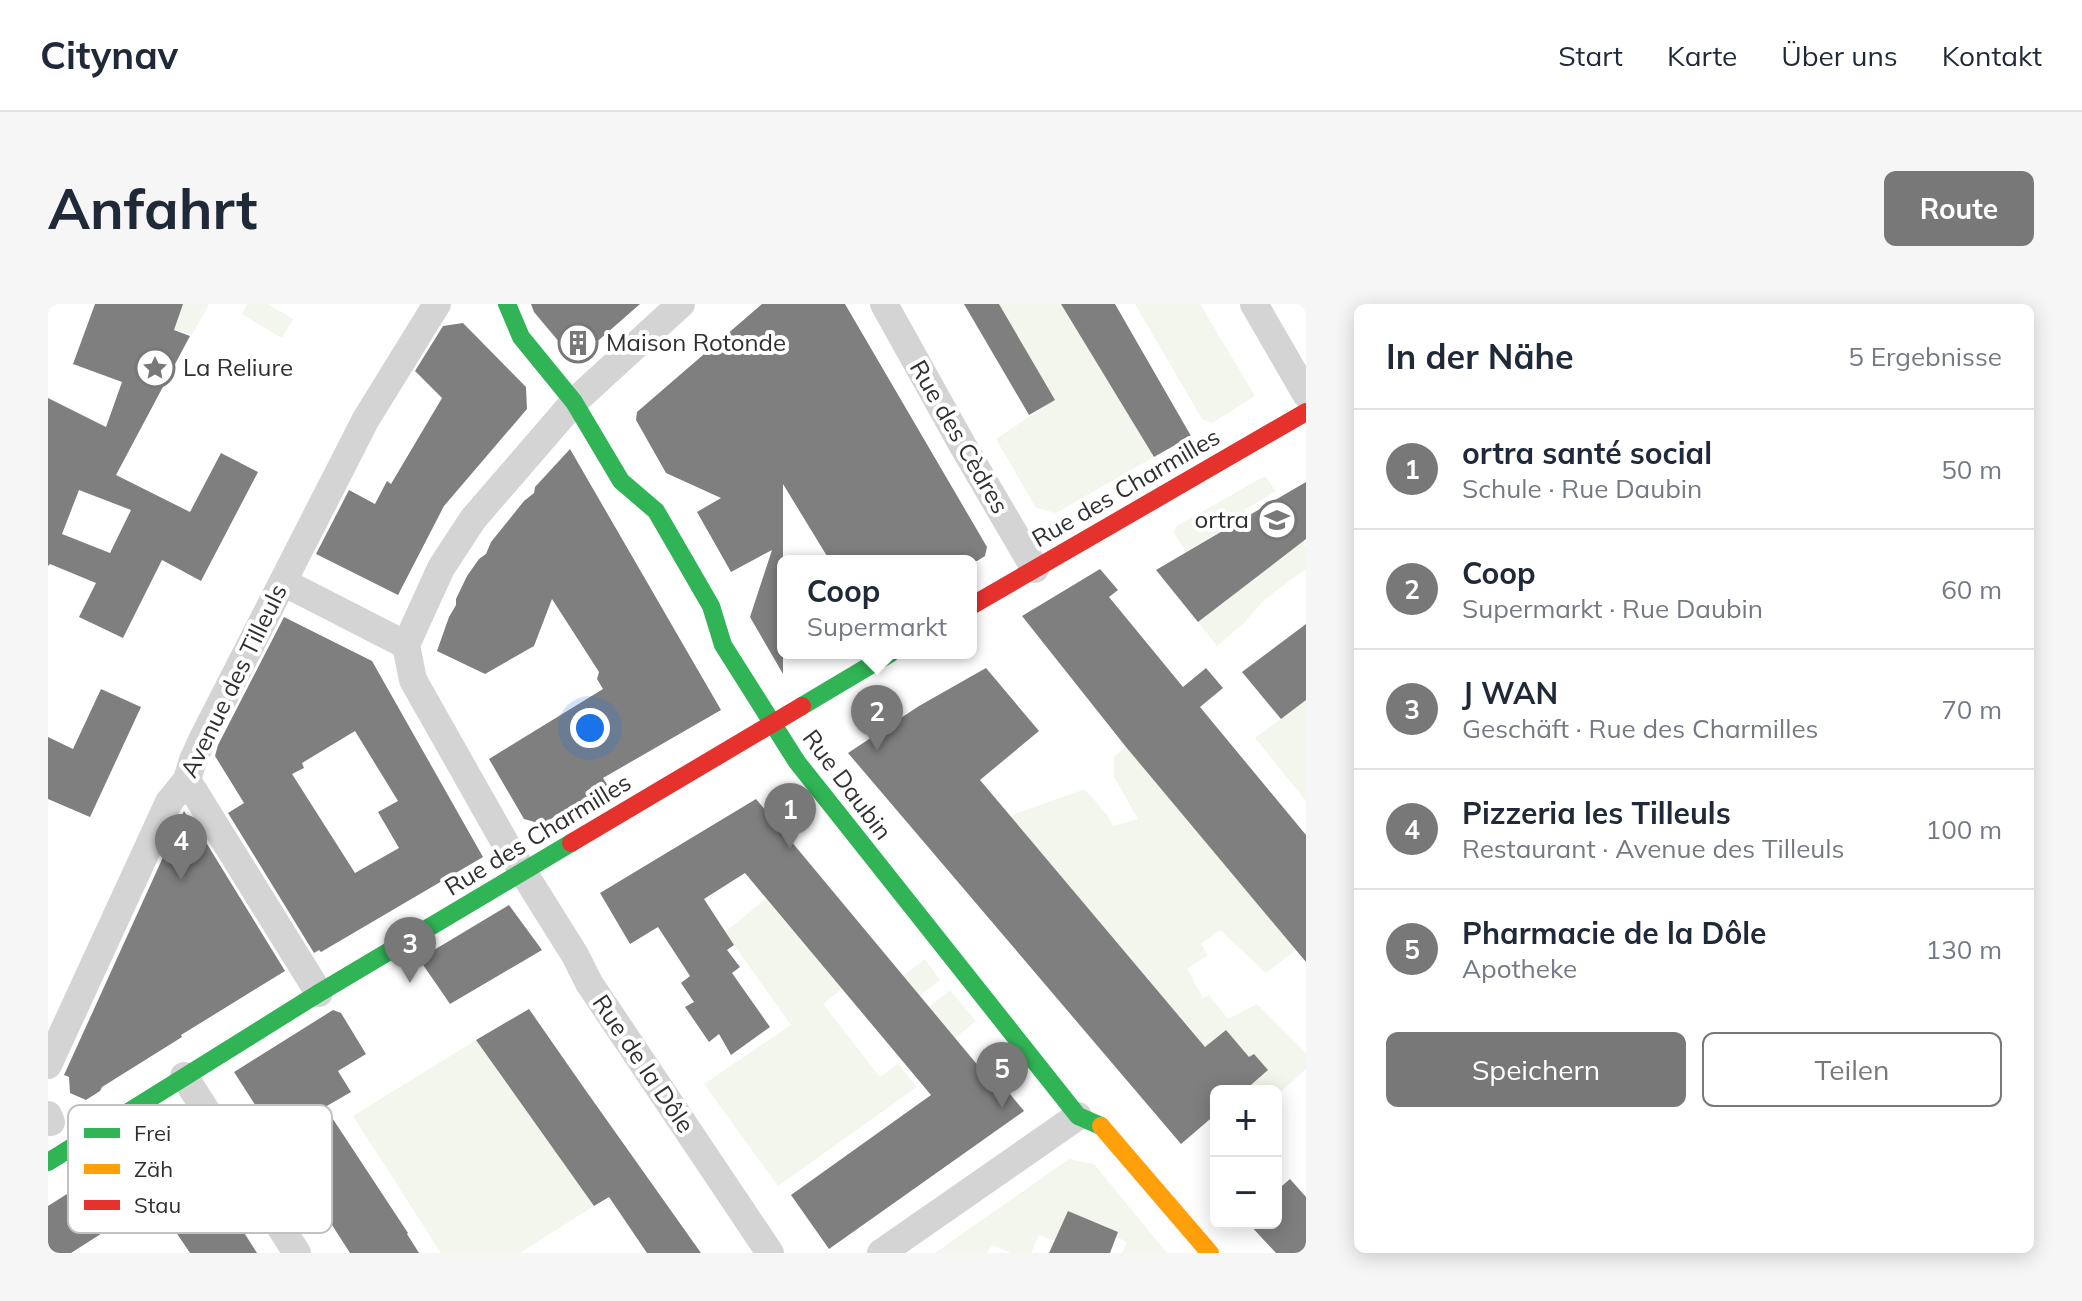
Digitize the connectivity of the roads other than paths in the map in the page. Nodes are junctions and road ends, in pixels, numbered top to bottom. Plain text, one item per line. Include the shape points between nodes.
1 (437, 304) edge
2 (507, 304) edge
3 (681, 304) edge
4 (884, 304) edge
5 (1254, 304) edge
6 (1306, 394) edge
7 (574, 402) junction
8 (1306, 412) edge
9 (1035, 569) junction
10 (283, 582) junction
11 (977, 603) edge
12 (406, 645) junction
13 (881, 659) edge
14 (771, 723) junction
15 (187, 780) junction
16 (522, 871) junction
17 (319, 993) junction
18 (48, 1065) edge
19 (184, 1076) junction
20 (138, 1105) edge
21 (203, 1105) edge
22 (1078, 1116) junction
23 (68, 1149) edge
24 (48, 1162) edge
25 (284, 1233) edge
26 (297, 1253) edge
27 (770, 1253) edge
28 (881, 1253) edge
29 (1210, 1253) edge

1 - 10 street, Avenue des Tilleuls via 366,419
2 - 7 main road, Rue Daubin via 521,337
3 - 7 street
4 - 9 street, Rue des Cèdres
5 - 6 street
7 - 12 street via 473,519 441,568
7 - 14 main road, Rue Daubin via 621,481 656,511 711,606 723,645
8 - 9 main road, Rue des Charmilles
9 - 11 main road, Rue des Charmilles
10 - 12 street
10 - 15 street, Avenue des Tilleuls
12 - 16 street, Rue de la Dôle via 413,680
13 - 14 main road, Rue des Charmilles
14 - 16 main road, Rue des Charmilles
14 - 22 main road, Rue Daubin
15 - 17 street
15 - 18 street, Avenue des Tilleuls via 157,825
16 - 17 main road, Rue des Charmilles
16 - 27 street, Rue de la Dôle via 589,983
17 - 19 main road, Rue des Charmilles
19 - 20 main road, Rue des Charmilles
19 - 21 street
22 - 28 street
22 - 29 main road, Rue Daubin via 1102,1126
23 - 24 main road, Rue des Charmilles
25 - 26 street

